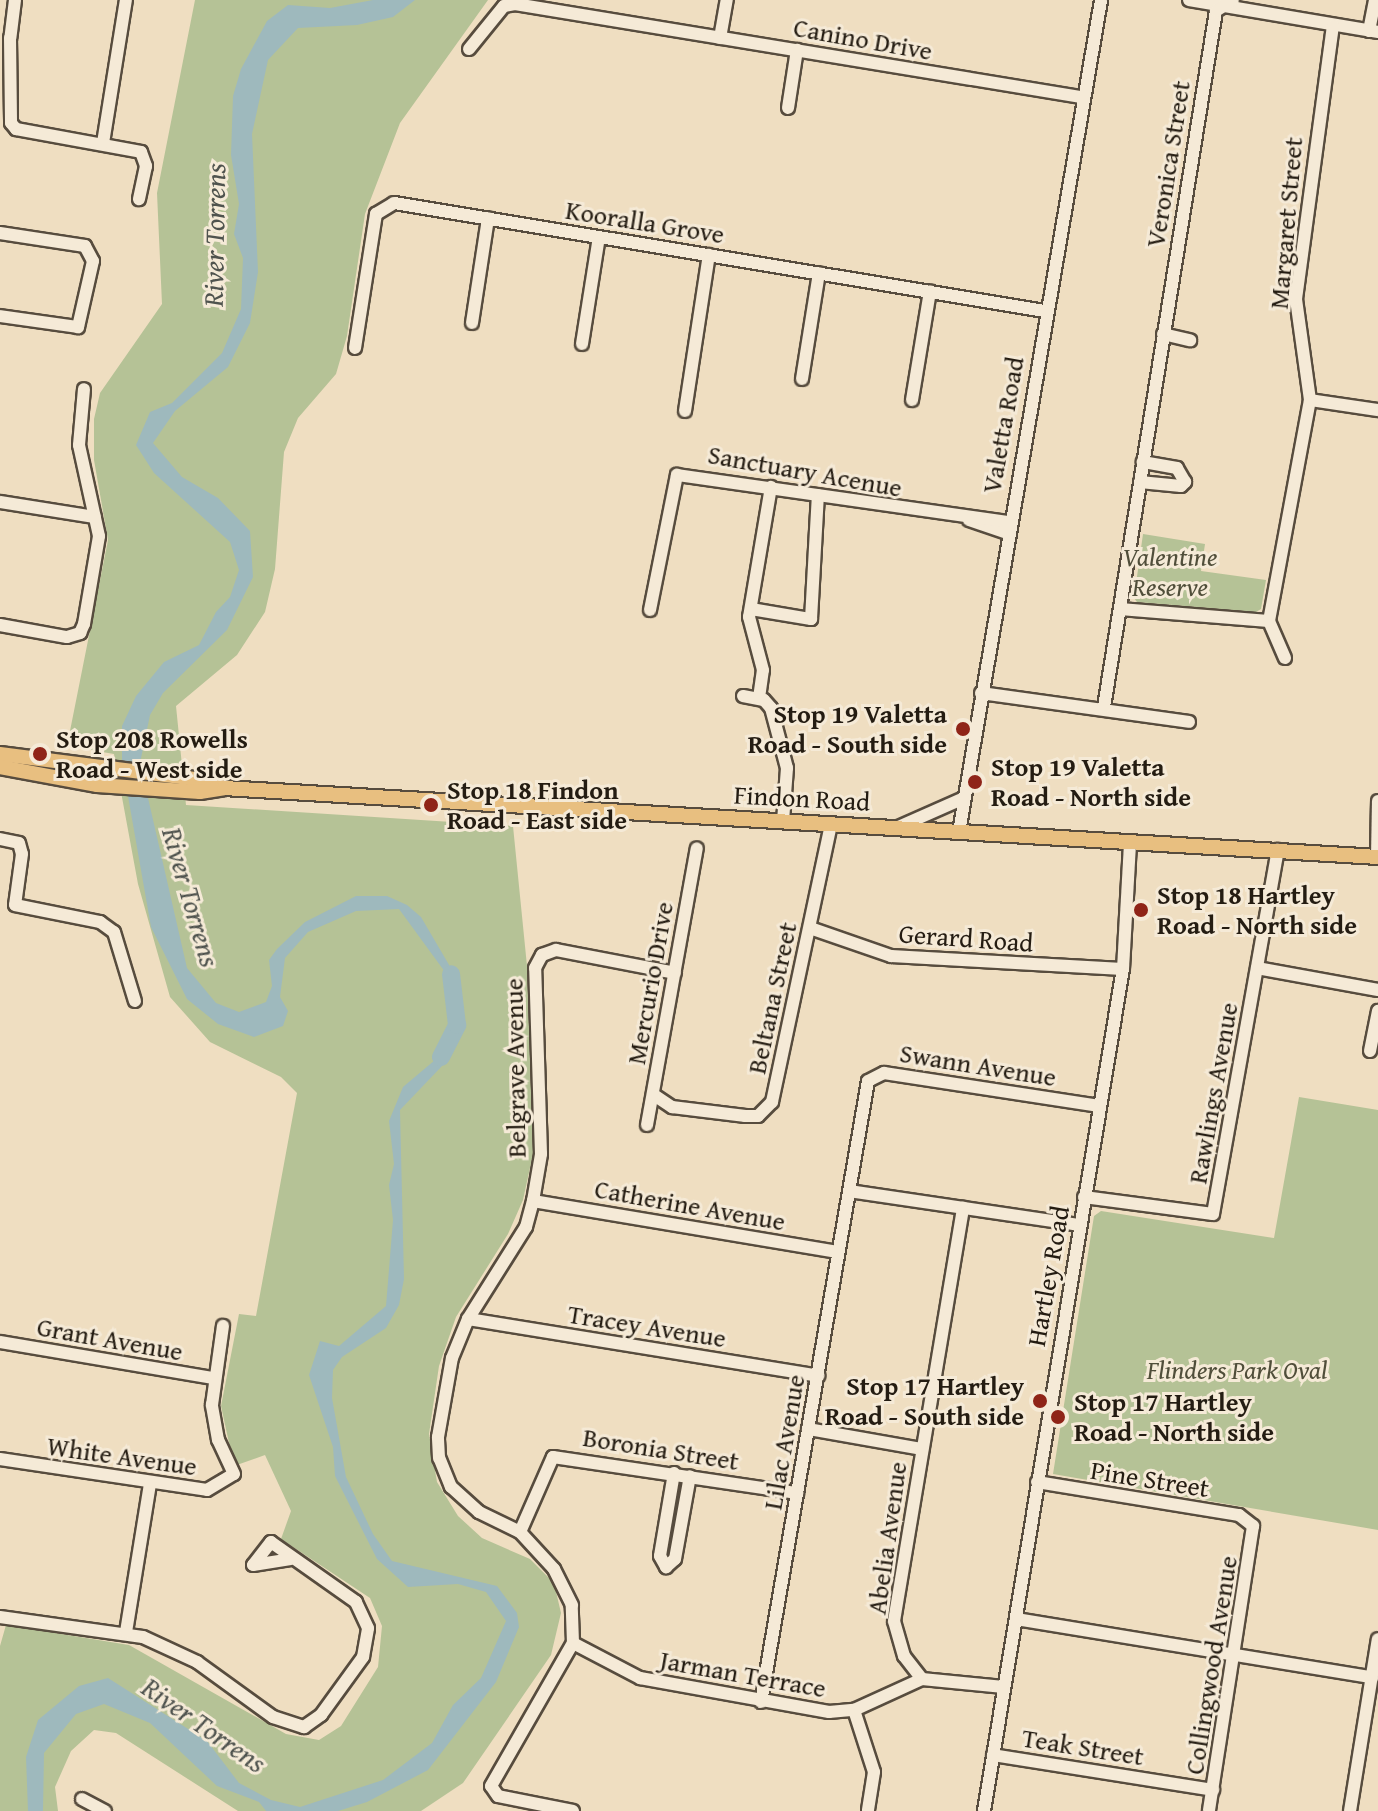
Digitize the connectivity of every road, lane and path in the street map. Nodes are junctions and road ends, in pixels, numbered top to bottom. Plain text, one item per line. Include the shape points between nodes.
1 (15, 0) edge
2 (126, 0) edge
3 (727, 0) edge
4 (1093, 0) edge
5 (1101, 0) edge
6 (1189, 0) edge
7 (1375, 0) edge
8 (1228, 3) edge
9 (1333, 25) junction
10 (1093, 26) junction
11 (1374, 31) edge
12 (720, 38) junction
13 (469, 49) dead end
14 (797, 50) junction
15 (1081, 97) junction
16 (788, 108) dead end
17 (103, 143) junction
18 (139, 199) dead end
19 (488, 218) junction
20 (0, 233) edge
21 (599, 237) junction
22 (709, 255) junction
23 (819, 273) junction
24 (930, 291) junction
25 (1045, 311) junction
26 (0, 316) edge
27 (472, 323) dead end
28 (1163, 334) junction
29 (1190, 340) dead end
30 (582, 344) dead end
31 (355, 348) dead end
32 (802, 379) dead end
33 (84, 389) dead end
34 (912, 400) dead end
35 (1310, 400) junction
36 (1378, 410) edge
37 (685, 411) dead end
38 (1143, 462) junction
39 (1140, 482) junction
40 (771, 487) junction
41 (818, 495) junction
42 (0, 502) edge
43 (95, 517) junction
44 (1008, 528) junction
45 (751, 609) junction
46 (1120, 609) junction
47 (650, 610) dead end
48 (1269, 621) junction
49 (0, 625) edge
50 (1285, 658) dead end
51 (981, 693) junction
52 (743, 696) dead end
53 (759, 698) junction
54 (1104, 707) junction
55 (1189, 722) dead end
56 (0, 754) edge
57 (0, 767) edge
58 (175, 784) junction
59 (964, 798) junction
60 (1378, 801) edge
61 (783, 821) junction
62 (831, 824) junction
63 (896, 828) junction
64 (959, 832) junction
65 (0, 839) edge
66 (1130, 842) junction
67 (697, 848) dead end
68 (1278, 850) junction
69 (1378, 857) edge
70 (810, 928) junction
71 (1257, 968) junction
72 (1123, 969) junction
73 (675, 973) junction
74 (1378, 990) edge
75 (135, 1001) dead end
76 (1378, 1011) edge
77 (1370, 1051) dead end
78 (654, 1095) junction
79 (1099, 1106) junction
80 (647, 1125) dead end
81 (849, 1191) junction
82 (1084, 1197) junction
83 (533, 1201) junction
84 (963, 1208) junction
85 (1079, 1225) junction
86 (838, 1252) junction
87 (468, 1319) junction
88 (223, 1326) dead end
89 (0, 1342) edge
90 (818, 1376) junction
91 (212, 1378) junction
92 (808, 1429) junction
93 (922, 1449) junction
94 (0, 1459) edge
95 (674, 1473) junction
96 (690, 1476) junction
97 (1037, 1482) junction
98 (150, 1484) junction
99 (797, 1493) junction
100 (1253, 1526) joint
101 (520, 1532) junction
102 (291, 1559) dead end
103 (0, 1617) edge
104 (1016, 1619) junction
105 (126, 1632) junction
106 (1378, 1639) edge
107 (573, 1643) junction
108 (1378, 1646) edge
109 (1235, 1654) junction
110 (1372, 1677) junction
111 (922, 1679) junction
112 (1004, 1687) junction
113 (761, 1702) junction
114 (854, 1710) junction
115 (993, 1755) junction
116 (1213, 1790) junction
117 (82, 1799) dead end
118 (105, 1811) edge
119 (573, 1811) edge
120 (868, 1811) edge
121 (984, 1811) edge
122 (1209, 1811) edge
123 (1350, 1811) edge

1 - 17 street via 11,123 16,129
2 - 17 street
3 - 12 street
4 - 10 street, Valetta Road
5 - 10 street, Valetta Road
6 - 8 street
7 - 11 street
8 - 9 street
8 - 28 street, Veronica Street via 1216,11
9 - 11 street
9 - 35 street, Margaret Street via 1296,299
10 - 15 street, Valetta Road
12 - 13 street, Canino Drive via 515,4 504,6
12 - 14 street, Canino Drive
14 - 15 street, Canino Drive
14 - 16 street
15 - 25 street, Valetta Road
17 - 18 street via 141,152 146,166
19 - 21 street, Kooralla Grove
19 - 27 street
19 - 31 street, Kooralla Grove via 394,203 381,207
20 - 26 street via 85,246 93,261 78,327
21 - 22 street, Kooralla Grove
21 - 30 street
22 - 23 street, Kooralla Grove
22 - 37 street
23 - 24 street, Kooralla Grove
23 - 32 street
24 - 25 street, Kooralla Grove
24 - 34 street
25 - 44 street, Valetta Road
28 - 29 street
28 - 38 street, Veronica Street
33 - 43 street via 79,445
35 - 36 street
35 - 48 street, Margaret Street
38 - 39 street, Veronica Street
38 - 39 street via 1177,468 1185,482
39 - 46 street, Veronica Street
40 - 41 street, Sanctuary Acenue
40 - 45 street
40 - 47 street, Sanctuary Acenue via 677,475
41 - 44 street, Sanctuary Acenue
41 - 45 street via 811,619
42 - 43 street
43 - 49 street via 99,536 80,633 67,637
44 - 51 street, Valetta Road
45 - 53 street via 763,670
46 - 48 street
46 - 54 street, Veronica Street
48 - 50 street
51 - 54 street
51 - 59 street, Valetta Road
52 - 53 street
53 - 61 street via 771,708 787,768
54 - 55 street
56 - 58 main road, Findon Road
57 - 58 main road, Findon Road via 97,785
58 - 61 main road, Findon Road
59 - 63 street
59 - 64 street, Valetta Road
60 - 69 street
61 - 62 main road, Findon Road
62 - 63 main road, Findon Road
62 - 70 street, Beltana Street
63 - 64 main road, Findon Road
64 - 66 main road, Findon Road
65 - 75 street via 19,843 22,854 15,905 100,922 114,932
66 - 68 main road, Findon Road
66 - 72 street, Hartley Road
67 - 73 street, Mercurio Drive
68 - 69 main road, Findon Road
68 - 71 street, Rawlings Avenue
70 - 72 street, Gerard Road via 891,956
70 - 78 street, Beltana Street via 772,1102 766,1109 758,1116 731,1115 672,1107
71 - 74 street
71 - 82 street, Rawlings Avenue via 1213,1214
72 - 79 street, Hartley Road
73 - 78 street, Mercurio Drive
73 - 83 street, Belgrave Avenue via 556,950 542,955 535,968 541,1154
76 - 77 street
78 - 80 street, Mercurio Drive
79 - 81 street, Swann Avenue via 875,1073 868,1081
79 - 82 street, Hartley Road
81 - 84 street
81 - 86 street, Lilac Avenue
82 - 85 street, Hartley Road
83 - 86 street, Catherine Avenue
83 - 87 street, Belgrave Avenue via 526,1227
84 - 85 street
84 - 93 street, Abelia Avenue
85 - 97 street, Hartley Road
86 - 90 street, Lilac Avenue
87 - 90 street, Tracey Avenue
87 - 101 street, Belgrave Avenue via 444,1397 439,1458 460,1498
88 - 91 street
89 - 91 street, Grant Avenue
90 - 92 street, Lilac Avenue
91 - 98 street, White Avenue via 218,1440 234,1474 207,1490
92 - 93 street
92 - 99 street, Lilac Avenue
93 - 111 street, Abelia Avenue via 894,1621 904,1656
94 - 98 street, White Avenue
95 - 96 street, Boronia Street
95 - 96 street via 660,1556 666,1567 675,1559
95 - 101 street, Boronia Street via 553,1457
96 - 99 street, Boronia Street
97 - 100 street, Pine Street via 1239,1515
97 - 104 street, Hartley Road
98 - 105 street
99 - 113 street, Lilac Avenue
100 - 109 street, Collingwood Avenue
101 - 107 street, Belgrave Avenue via 554,1569 572,1605
102 - 105 street via 356,1602 368,1628 363,1657 321,1715 304,1727 273,1717 197,1662
103 - 105 street
104 - 109 street
104 - 112 street, Hartley Road
106 - 108 street
107 - 113 street, Jarman Terrace via 640,1678
107 - 119 street via 493,1778 492,1791
108 - 110 street
109 - 110 street
109 - 116 street, Collingwood Avenue
110 - 123 street
111 - 112 street
111 - 114 street, Jarman Terrace
112 - 115 street, Hartley Road
113 - 114 street, Jarman Terrace via 829,1712
114 - 120 street via 874,1772
115 - 116 street, Teak Street
115 - 121 street, Hartley Road
116 - 122 street, Collingwood Avenue
117 - 118 street

